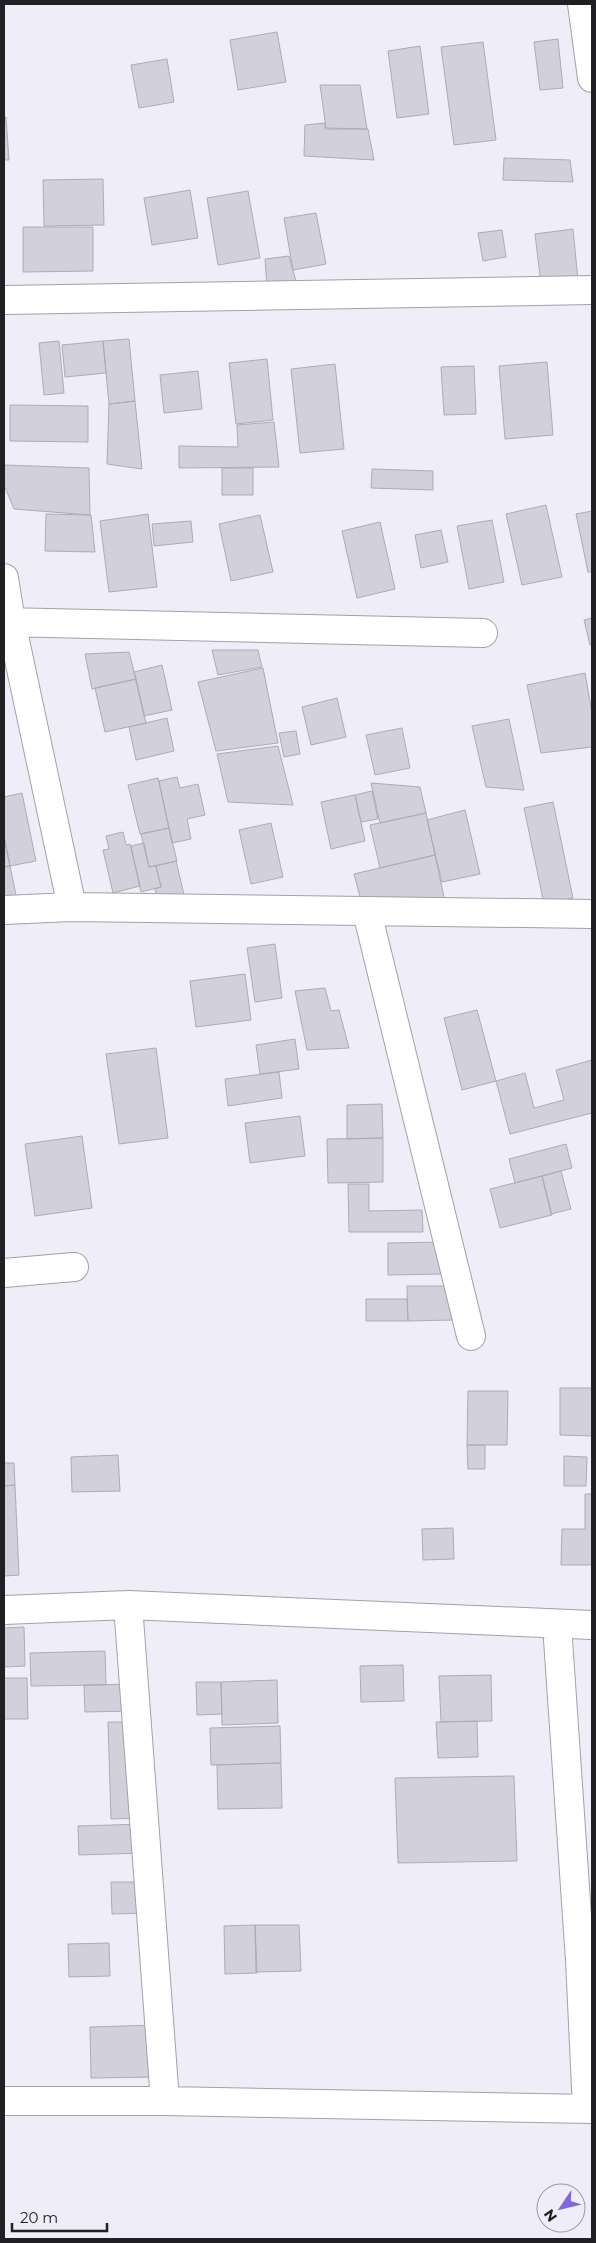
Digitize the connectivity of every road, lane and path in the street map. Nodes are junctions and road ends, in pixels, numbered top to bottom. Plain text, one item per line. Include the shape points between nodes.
1 (582, 4) edge
2 (592, 78) edge
3 (592, 290) edge
4 (4, 300) edge
5 (4, 578) edge
6 (7, 622) edge
7 (483, 634) dead end
8 (72, 907) junction
9 (4, 910) edge
10 (367, 912) junction
11 (592, 914) edge
12 (74, 1267) dead end
13 (4, 1273) edge
14 (471, 1336) dead end
15 (128, 1606) junction
16 (4, 1610) edge
17 (557, 1625) junction
18 (592, 1625) edge
19 (4, 2101) edge
20 (165, 2101) junction
21 (590, 2109) edge

1 - 2 street
3 - 4 street
5 - 6 street
6 - 7 street
6 - 8 street
8 - 9 street
8 - 10 street
10 - 11 street
10 - 14 street
12 - 13 street
15 - 16 street
15 - 17 street
15 - 20 street
17 - 18 street
17 - 21 street
19 - 20 street
20 - 21 street

